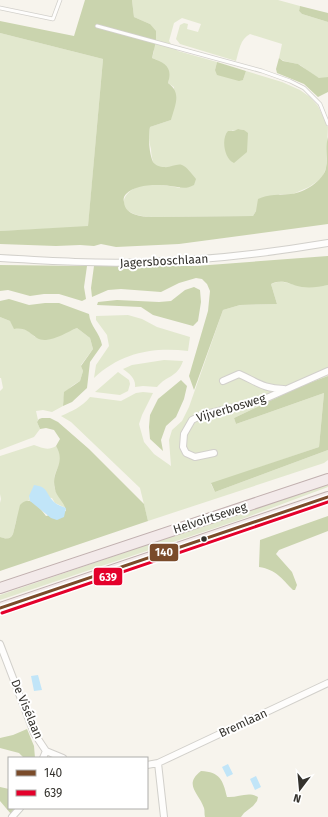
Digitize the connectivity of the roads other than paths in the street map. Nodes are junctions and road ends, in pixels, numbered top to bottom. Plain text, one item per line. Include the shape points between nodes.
1 (60, 0) edge
2 (0, 8) edge
3 (97, 26) dead end
4 (328, 124) edge
5 (328, 243) edge
6 (0, 258) edge
7 (328, 371) edge
8 (222, 381) dead end
9 (286, 389) junction
10 (214, 453) dead end
11 (328, 479) edge
12 (328, 497) edge
13 (0, 588) edge
14 (0, 608) edge
15 (0, 644) edge
16 (328, 683) edge
17 (46, 751) junction
18 (43, 757) edge
19 (61, 757) edge
20 (158, 763) junction
21 (148, 765) edge
22 (19, 809) edge
23 (12, 817) edge
24 (164, 817) edge

1 - 2 lane via 53,19
3 - 4 lane via 290,81 304,88 320,104
5 - 6 street, Jagersboschlaan via 232,257 149,262 108,263
7 - 9 street, Vijverbosweg
8 - 9 street, Vijverbosweg via 239,374 261,386
9 - 10 street, Vijverbosweg via 260,401 202,415 192,420 184,434 183,447 186,453 195,457
11 - 13 main road, Helvoirtseweg
12 - 14 main road, Helvoirtseweg
15 - 17 street, De Visélaan via 34,733
16 - 20 street, Bremlaan
17 - 18 street
17 - 19 street
20 - 21 street, Bremlaan
20 - 24 street
22 - 23 street

